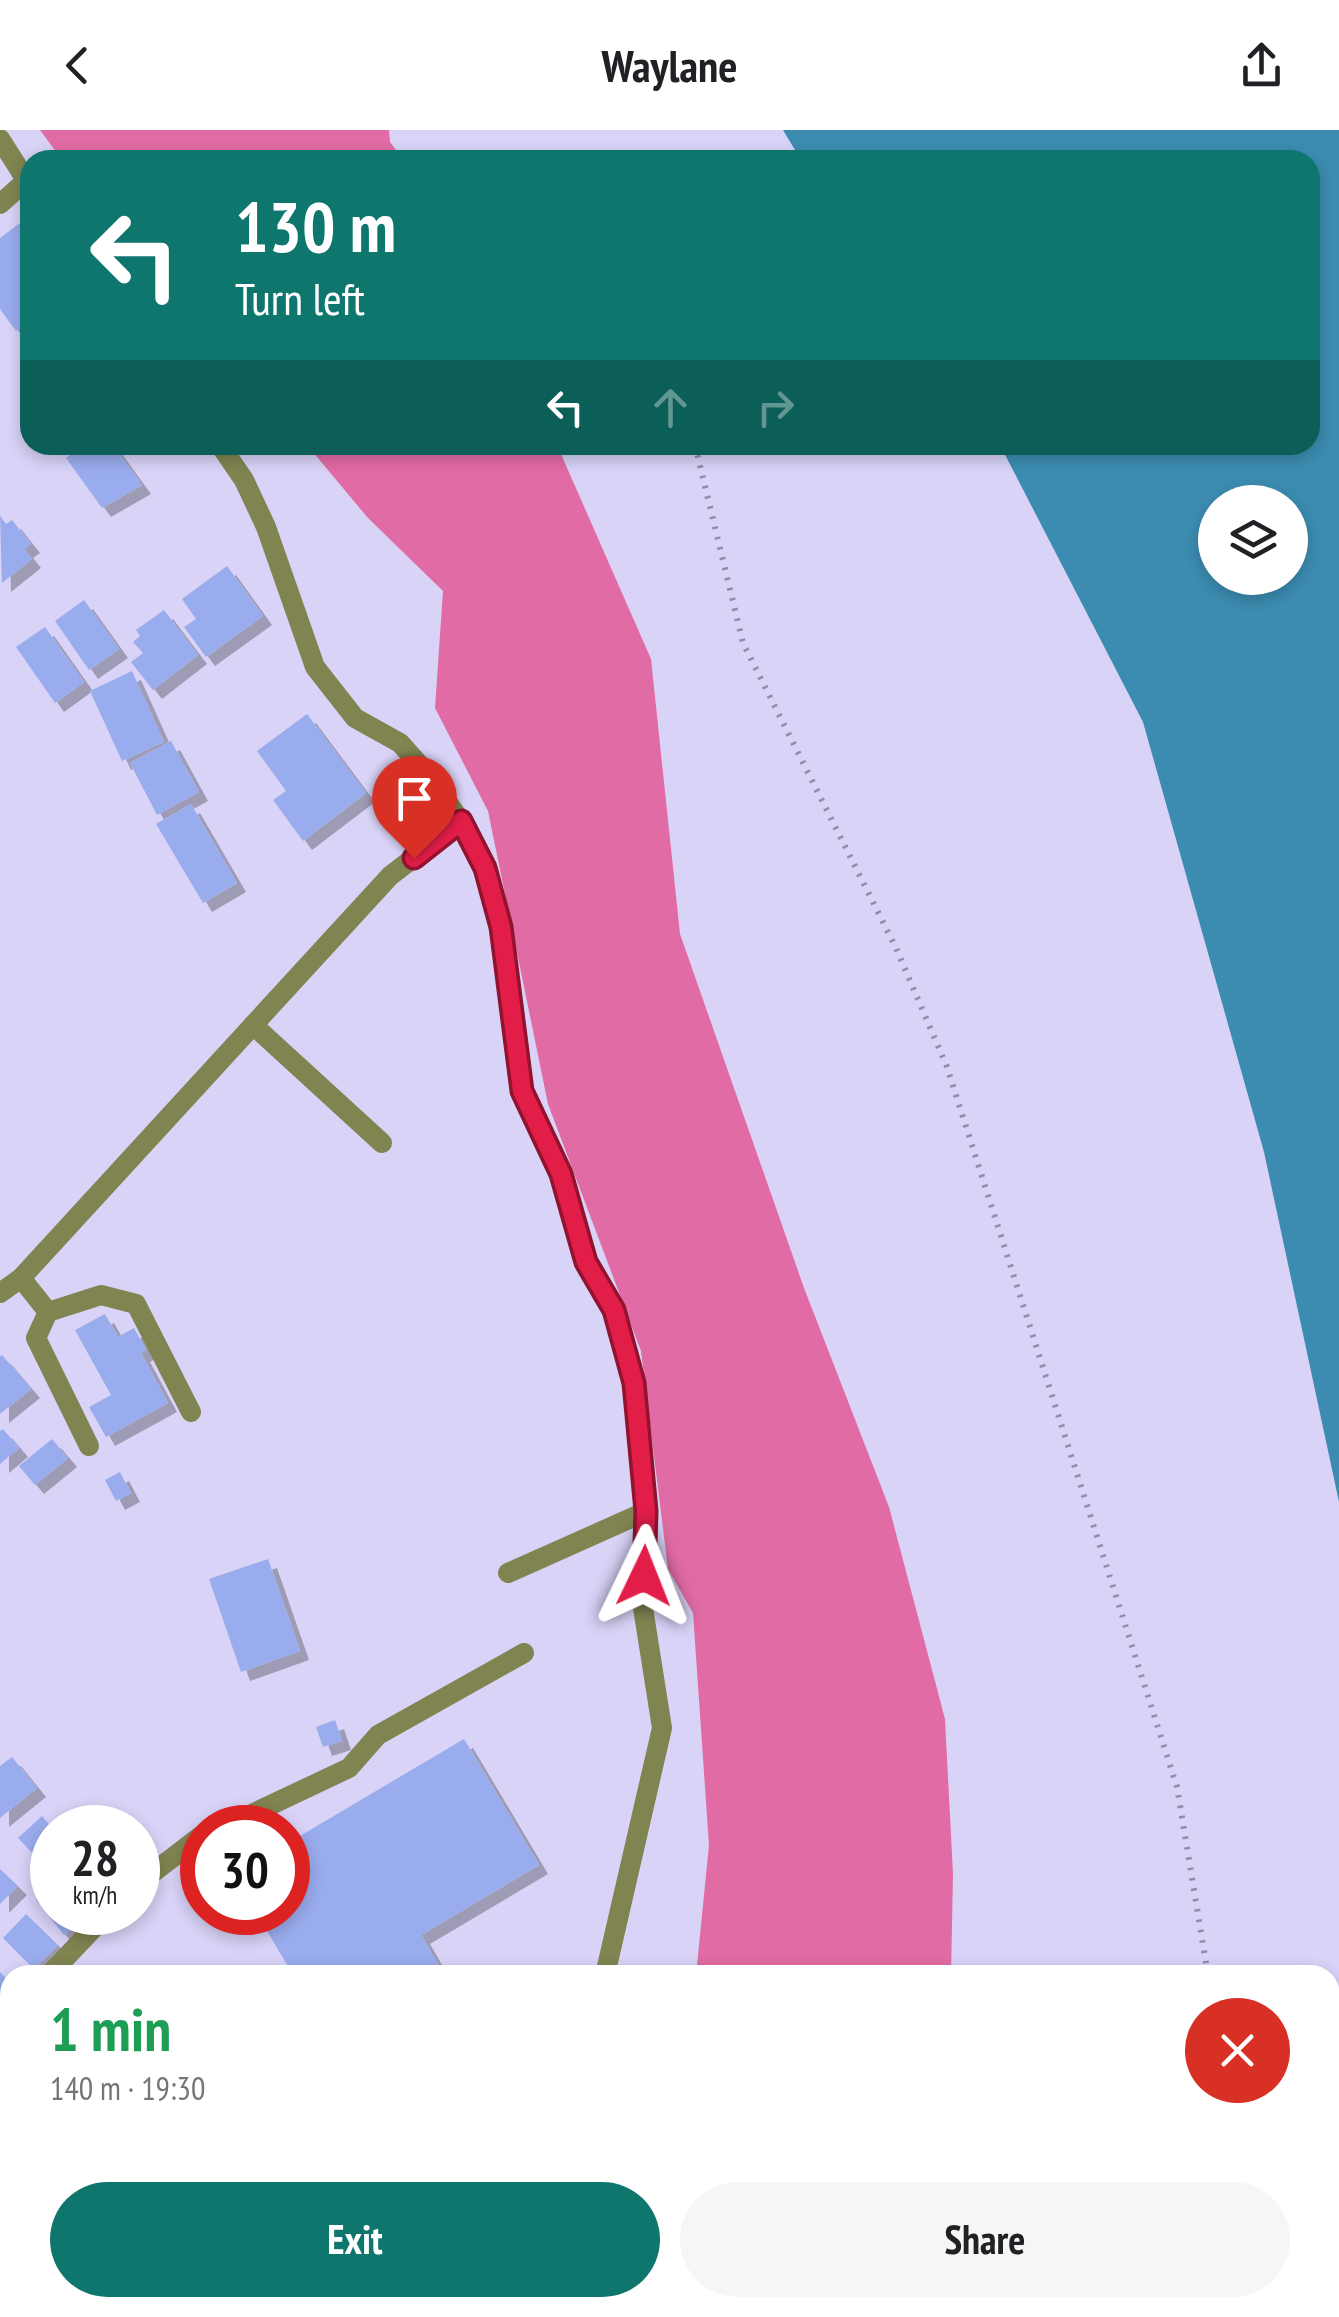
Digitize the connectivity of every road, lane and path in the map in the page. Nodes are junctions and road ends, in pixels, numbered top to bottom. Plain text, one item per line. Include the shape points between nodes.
1 (0, 139) edge
2 (20, 170) edge
3 (227, 455) edge
4 (697, 455) edge
5 (461, 821) junction
6 (253, 1025) junction
7 (382, 1142) dead end
8 (20, 1278) junction
9 (0, 1293) edge
10 (48, 1312) junction
11 (191, 1412) dead end
12 (89, 1446) dead end
13 (646, 1511) junction
14 (508, 1573) dead end
15 (524, 1652) dead end
16 (271, 1805) edge
17 (180, 1852) edge
18 (160, 1867) edge
19 (87, 1935) edge
20 (59, 1965) edge
21 (607, 1965) edge
22 (1206, 1965) edge

1 - 2 street
3 - 5 street via 266,527 315,667 355,718 400,743
4 - 22 path via 743,643 896,948 947,1067 1177,1787
5 - 6 street via 390,876
5 - 13 street via 485,868 501,927 522,1091 561,1174 586,1262 614,1310 634,1383
6 - 7 street
6 - 8 street
8 - 9 street
8 - 10 street
10 - 11 street via 102,1295 136,1304
10 - 12 street via 36,1338
13 - 14 street
13 - 21 street via 643,1608 662,1728
15 - 16 street via 378,1734 350,1768
17 - 18 street
19 - 20 street

